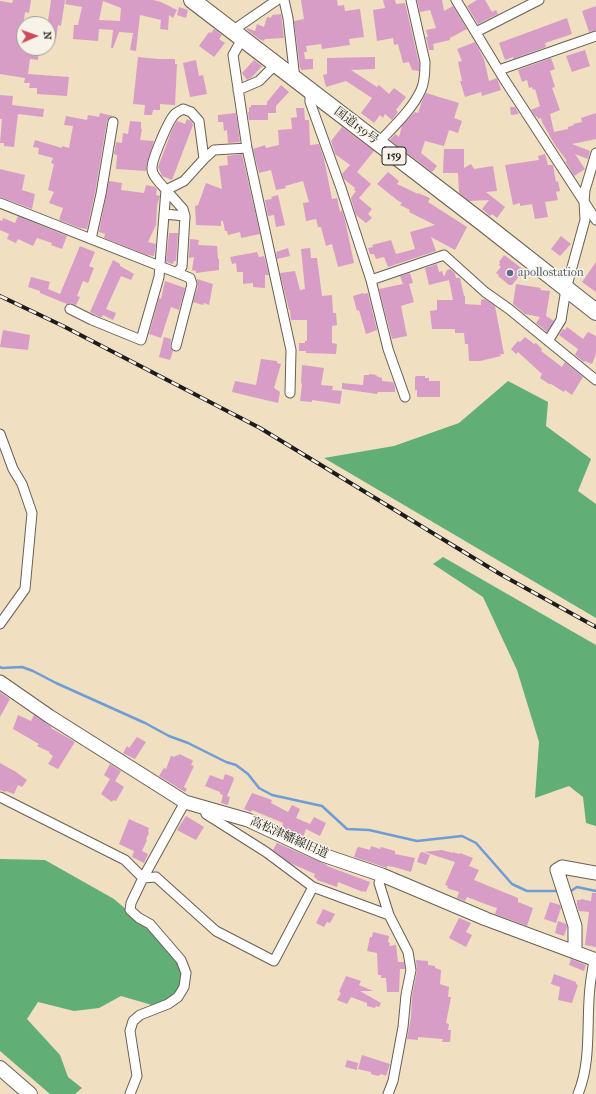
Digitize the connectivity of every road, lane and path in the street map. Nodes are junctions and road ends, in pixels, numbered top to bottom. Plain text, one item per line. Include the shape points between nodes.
1 (192, 0) edge
2 (277, 0) edge
3 (284, 0) edge
4 (411, 0) edge
5 (456, 0) edge
6 (539, 0) edge
7 (476, 32) junction
8 (237, 35) junction
9 (596, 36) edge
10 (276, 64) junction
11 (499, 70) junction
12 (295, 79) junction
13 (238, 90) junction
14 (310, 91) junction
15 (114, 122) dead end
16 (378, 143) junction
17 (247, 148) junction
18 (596, 153) edge
19 (204, 159) junction
20 (166, 190) junction
21 (584, 202) junction
22 (0, 203) edge
23 (164, 214) junction
24 (185, 216) junction
25 (596, 220) edge
26 (91, 239) junction
27 (159, 265) junction
28 (177, 272) junction
29 (371, 280) junction
30 (566, 289) junction
31 (70, 309) dead end
32 (596, 312) edge
33 (548, 341) junction
34 (176, 346) dead end
35 (596, 380) edge
36 (290, 393) dead end
37 (405, 397) dead end
38 (0, 434) edge
39 (0, 624) edge
40 (0, 682) edge
41 (0, 797) edge
42 (185, 802) junction
43 (204, 807) junction
44 (596, 873) edge
45 (382, 875) junction
46 (143, 878) junction
47 (312, 887) junction
48 (389, 915) junction
49 (575, 952) junction
50 (595, 959) edge
51 (0, 1068) edge
52 (30, 1094) edge
53 (130, 1094) edge
54 (388, 1094) edge
55 (578, 1094) edge

1 - 8 highway, 国道159号 / 159
2 - 8 street
3 - 12 street
4 - 16 street via 425,62 422,89 412,106
5 - 7 street
6 - 7 street
7 - 11 street
8 - 10 highway, 国道159号 / 159
8 - 13 street via 233,55
9 - 11 street
10 - 12 highway, 国道159号 / 159
10 - 13 street via 259,81
11 - 21 street
12 - 14 highway, 国道159号 / 159
13 - 17 street
14 - 16 highway, 国道159号 / 159
14 - 29 street via 310,102
15 - 26 street
16 - 30 highway, 国道159号 / 159
17 - 19 street via 214,150
17 - 36 street via 291,350
18 - 21 street
19 - 20 street via 184,181
19 - 20 street via 199,121 191,112 183,109 174,114 167,126 154,160 154,175
20 - 23 street
20 - 24 street via 183,209
21 - 25 street
21 - 30 street via 585,220
22 - 26 street
23 - 24 street
23 - 27 street
24 - 28 street via 182,267
26 - 27 street
27 - 28 street
27 - 31 street via 159,277 141,340
28 - 34 street via 190,278 192,284
29 - 33 street via 444,255 485,292
29 - 37 street via 388,349
30 - 32 highway, 国道159号 / 159
30 - 33 street via 561,320
33 - 35 street
38 - 39 street via 32,513 25,589
40 - 42 street, 高松津幡線旧道
41 - 46 street via 124,860
42 - 43 street, 高松津幡線旧道
42 - 46 street
43 - 45 street, 高松津幡線旧道 via 248,820 323,855
43 - 47 street via 206,814 266,852
44 - 49 street via 562,867 558,870 575,926
45 - 48 street via 379,882
45 - 49 street, 高松津幡線旧道 via 486,919
46 - 47 street via 156,877 216,931 274,961
46 - 53 street via 130,910 150,924 181,960 186,973 184,987 178,997 168,1004 140,1015 134,1021 130,1031 137,1076
47 - 48 street
48 - 54 street via 408,952 411,970 393,1081
49 - 50 street, 高松津幡線旧道
50 - 55 street via 590,987 588,1047
51 - 52 main road

